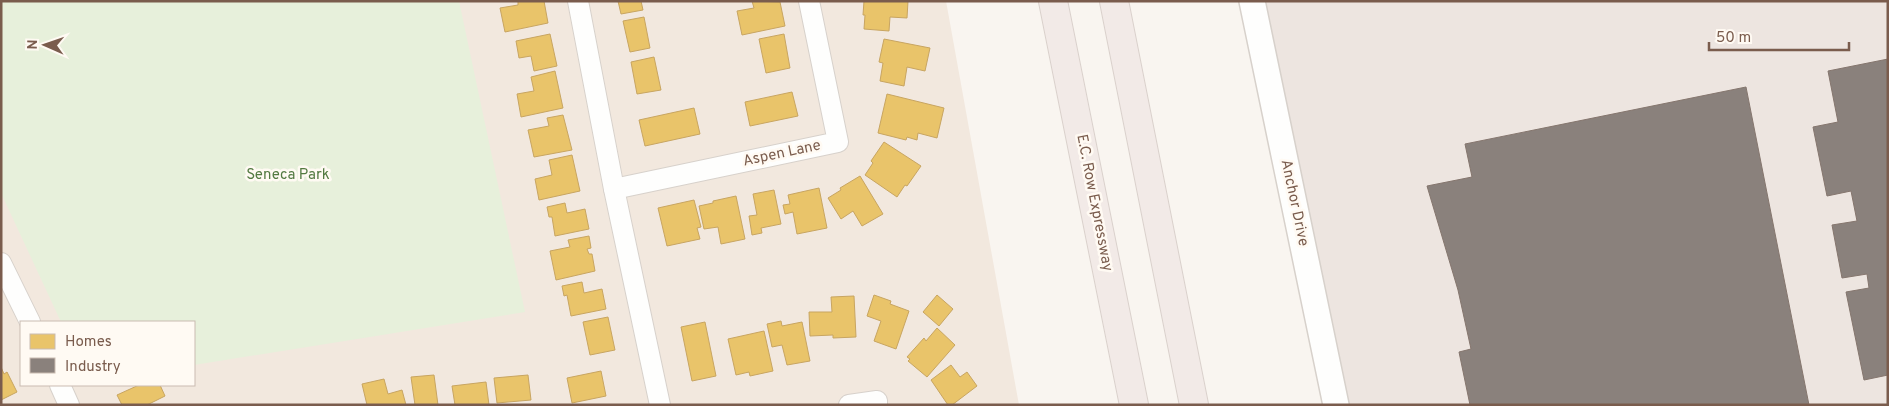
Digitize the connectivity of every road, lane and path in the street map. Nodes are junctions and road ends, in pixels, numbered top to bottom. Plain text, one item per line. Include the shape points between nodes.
1 (578, 1) edge
2 (809, 1) edge
3 (1053, 1) edge
4 (1114, 1) edge
5 (1252, 1) edge
6 (614, 189) junction
7 (1, 263) edge
8 (30, 321) edge
9 (60, 386) edge
10 (69, 405) edge
11 (660, 405) edge
12 (849, 405) edge
13 (877, 405) edge
14 (1134, 405) edge
15 (1194, 405) edge
16 (1336, 405) edge

1 - 6 street
2 - 6 street, Aspen Lane via 838,142
3 - 14 highway, E.C. Row Expressway
4 - 15 highway
5 - 16 street, Anchor Drive
6 - 11 street
7 - 8 street
9 - 10 street
12 - 13 street via 877,401

